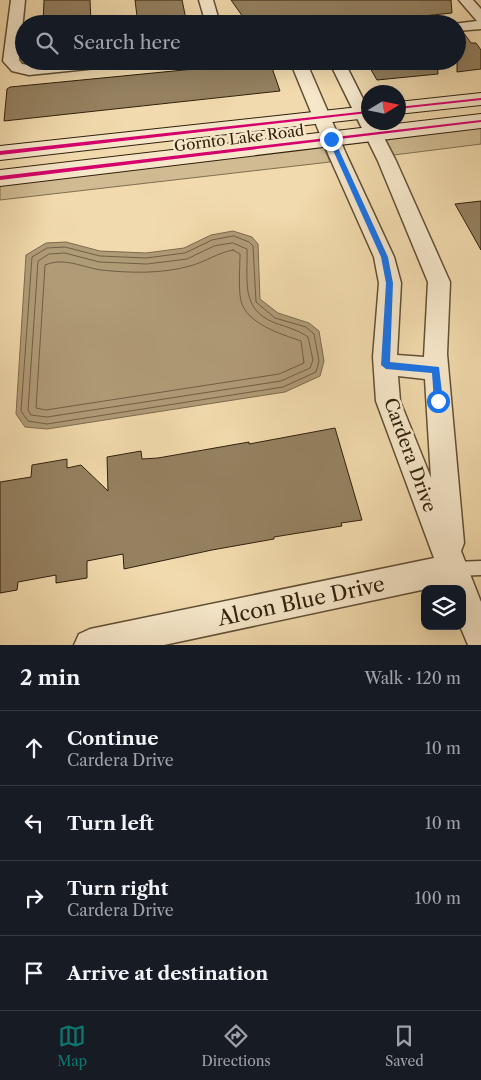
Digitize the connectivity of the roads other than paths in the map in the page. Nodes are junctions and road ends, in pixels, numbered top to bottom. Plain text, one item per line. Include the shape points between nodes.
1 (18, 0) edge
2 (206, 0) edge
3 (466, 0) edge
4 (16, 15) edge
5 (210, 15) edge
6 (481, 18) edge
7 (481, 25) edge
8 (15, 26) edge
9 (466, 26) edge
10 (15, 66) edge
11 (302, 70) edge
12 (341, 70) edge
13 (481, 99) edge
14 (406, 107) edge
15 (361, 109) edge
16 (322, 117) junction
17 (361, 120) edge
18 (406, 120) edge
19 (481, 121) edge
20 (361, 123) edge
21 (372, 130) edge
22 (331, 139) junction
23 (0, 153) edge
24 (0, 178) edge
25 (386, 365) junction
26 (436, 369) junction
27 (464, 580) edge
28 (481, 639) edge
29 (90, 645) edge

1 - 4 street
2 - 5 street
3 - 6 street
7 - 9 street
8 - 10 street via 11,61
11 - 16 street, Cardera Drive
12 - 15 street, Cardera Drive
13 - 14 street
16 - 17 street, Gornto Lake Road
16 - 22 street, Cardera Drive
16 - 23 street, Gornto Lake Road
18 - 19 street, Gornto Lake Road
20 - 22 street, Gornto Lake Road
21 - 26 street, Cardera Drive via 439,282
22 - 24 street, Gornto Lake Road
22 - 25 street, Cardera Drive via 384,257 390,283
25 - 26 street
25 - 27 street, Cardera Drive via 388,401
26 - 27 street, Cardera Drive
27 - 28 street, Cardera Drive
27 - 29 street, Alcon Blue Drive

